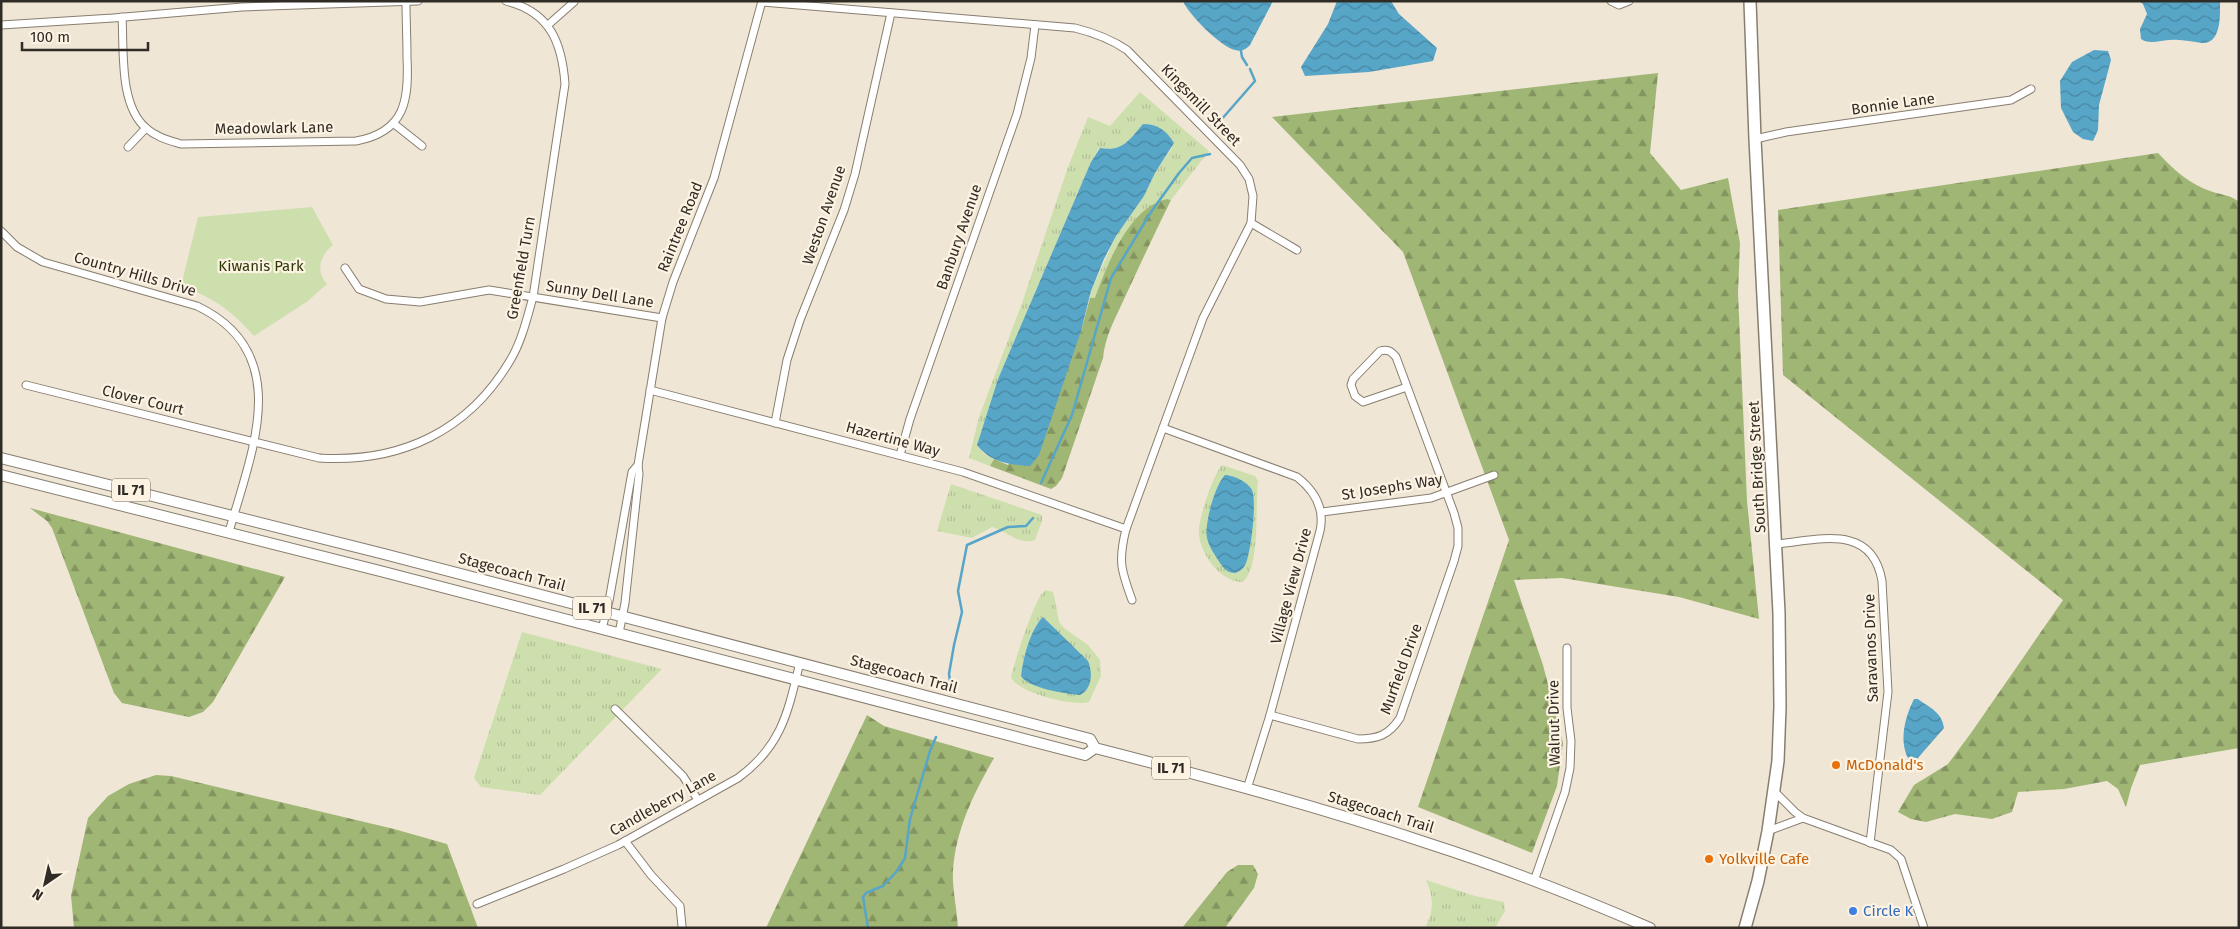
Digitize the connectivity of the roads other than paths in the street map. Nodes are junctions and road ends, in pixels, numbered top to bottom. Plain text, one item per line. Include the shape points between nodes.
1 (418, 1) edge
2 (506, 1) edge
3 (1611, 1) edge
4 (1630, 1) edge
5 (1750, 1) edge
6 (406, 2) edge
7 (574, 2) edge
8 (762, 2) edge
9 (891, 13) junction
10 (122, 18) junction
11 (1, 25) edge
12 (548, 25) junction
13 (1035, 25) junction
14 (2032, 89) dead end
15 (393, 123) junction
16 (146, 128) junction
17 (1755, 139) junction
18 (422, 146) dead end
19 (128, 147) dead end
20 (1251, 223) junction
21 (1, 231) edge
22 (1297, 250) dead end
23 (345, 268) dead end
24 (533, 297) junction
25 (662, 318) junction
26 (26, 385) dead end
27 (1407, 387) junction
28 (650, 390) junction
29 (775, 423) junction
30 (1163, 428) junction
31 (252, 442) junction
32 (900, 455) junction
33 (1, 458) edge
34 (638, 465) junction
35 (1, 475) edge
36 (1494, 475) dead end
37 (1448, 493) junction
38 (1322, 512) junction
39 (233, 516) junction
40 (1126, 529) junction
41 (229, 532) junction
42 (1776, 544) junction
43 (1132, 600) dead end
44 (606, 612) junction
45 (623, 616) junction
46 (602, 629) junction
47 (619, 633) junction
48 (1567, 648) dead end
49 (800, 662) junction
50 (796, 679) junction
51 (615, 709) dead end
52 (1270, 715) junction
53 (1095, 748) junction
54 (1247, 789) junction
55 (1774, 790) junction
56 (698, 800) junction
57 (1803, 818) junction
58 (1768, 831) junction
59 (625, 841) junction
60 (1870, 843) junction
61 (1534, 881) junction
62 (476, 904) dead end
63 (682, 926) edge
64 (1650, 928) edge
65 (1745, 928) edge
66 (1924, 928) edge

1 - 6 street
2 - 12 street, Greenfield Turn via 530,11
3 - 4 street via 1619,5
5 - 17 highway, South Bridge Street
6 - 10 street via 242,7
6 - 15 street, Meadowlark Lane via 408,87 404,106
7 - 12 street
8 - 9 street, Kingsmill Street
8 - 25 street, Raintree Road via 714,178
9 - 13 street, Kingsmill Street
9 - 29 street, Weston Avenue via 855,174 787,360
10 - 11 street
10 - 16 street, Meadowlark Lane via 128,99 135,116
12 - 24 street, Greenfield Turn via 563,60 565,84
13 - 20 street, Kingsmill Street via 1096,33 1128,50 1240,165 1253,196
13 - 32 street, Banbury Avenue via 1031,58 1017,114
14 - 17 street, Bonnie Lane via 2011,100
15 - 16 street, Meadowlark Lane via 378,135 356,141 181,144 160,138
15 - 18 street
16 - 19 street
17 - 42 highway, South Bridge Street
20 - 22 street
20 - 30 street, Kingsmill Street via 1203,318
21 - 31 street, Country Hills Drive via 17,247 43,262 188,303 208,311 226,324 244,347 256,373 260,403
23 - 24 street, Sunny Dell Lane via 359,289 394,300 420,302 489,290
24 - 25 street, Sunny Dell Lane
24 - 31 street, Greenfield Turn via 512,358 496,381 474,406 436,436 388,454 344,460 302,455
25 - 28 street, Raintree Road
26 - 31 street, Clover Court
27 - 27 street, Murfield Drive via 1396,357 1386,350 1380,351 1351,385 1355,396 1363,402
27 - 37 street, Murfield Drive
28 - 29 street, Hazertine Way
28 - 34 street, Raintree Road
29 - 32 street, Hazertine Way
30 - 38 street, Village View Drive via 1297,477 1312,492
30 - 40 street, Kingsmill Street
31 - 39 street, Country Hills Drive
32 - 40 street, Hazertine Way via 986,479
33 - 39 main road, Stagecoach Trail / IL 71
34 - 44 street, Raintree Road via 632,472
34 - 45 street, Raintree Road
35 - 41 main road, Stagecoach Trail / IL 71
36 - 37 street, St Josephs Way
37 - 38 street, St Josephs Way
37 - 52 street, Murfield Drive via 1458,528 1458,546 1394,729 1384,736 1358,739
38 - 52 street, Village View Drive via 1320,531
39 - 41 street, Country Hills Drive
39 - 44 main road, Stagecoach Trail / IL 71
40 - 43 street, Kingsmill Street via 1120,568
41 - 46 main road, Stagecoach Trail / IL 71
42 - 55 highway, South Bridge Street via 1780,707
42 - 60 street, Saravanos Drive via 1836,538 1848,540 1863,546 1878,564 1882,581 1888,692
44 - 45 main road, Stagecoach Trail / IL 71
44 - 46 street, Raintree Road
45 - 47 street, Raintree Road
45 - 49 main road, Stagecoach Trail / IL 71
46 - 47 main road, Stagecoach Trail / IL 71
47 - 50 main road, Stagecoach Trail / IL 71
48 - 61 street, Walnut Drive via 1570,768 1565,792
49 - 50 street, Candleberry Lane
49 - 53 main road, Stagecoach Trail / IL 71 via 1090,739
50 - 53 main road, Stagecoach Trail / IL 71 via 1085,755
50 - 56 street, Candleberry Lane via 787,716 773,745 753,767
51 - 56 street via 683,776
52 - 54 street, Village View Drive
53 - 54 main road, Stagecoach Trail / IL 71
54 - 61 main road, Stagecoach Trail / IL 71 via 1342,815
55 - 57 street
55 - 58 highway, South Bridge Street
56 - 59 street, Candleberry Lane
57 - 58 street
57 - 60 street
58 - 65 highway, South Bridge Street
59 - 62 street, Candleberry Lane
59 - 63 street via 680,906
60 - 66 street via 1891,850 1901,859
61 - 64 main road, Stagecoach Trail / IL 71

